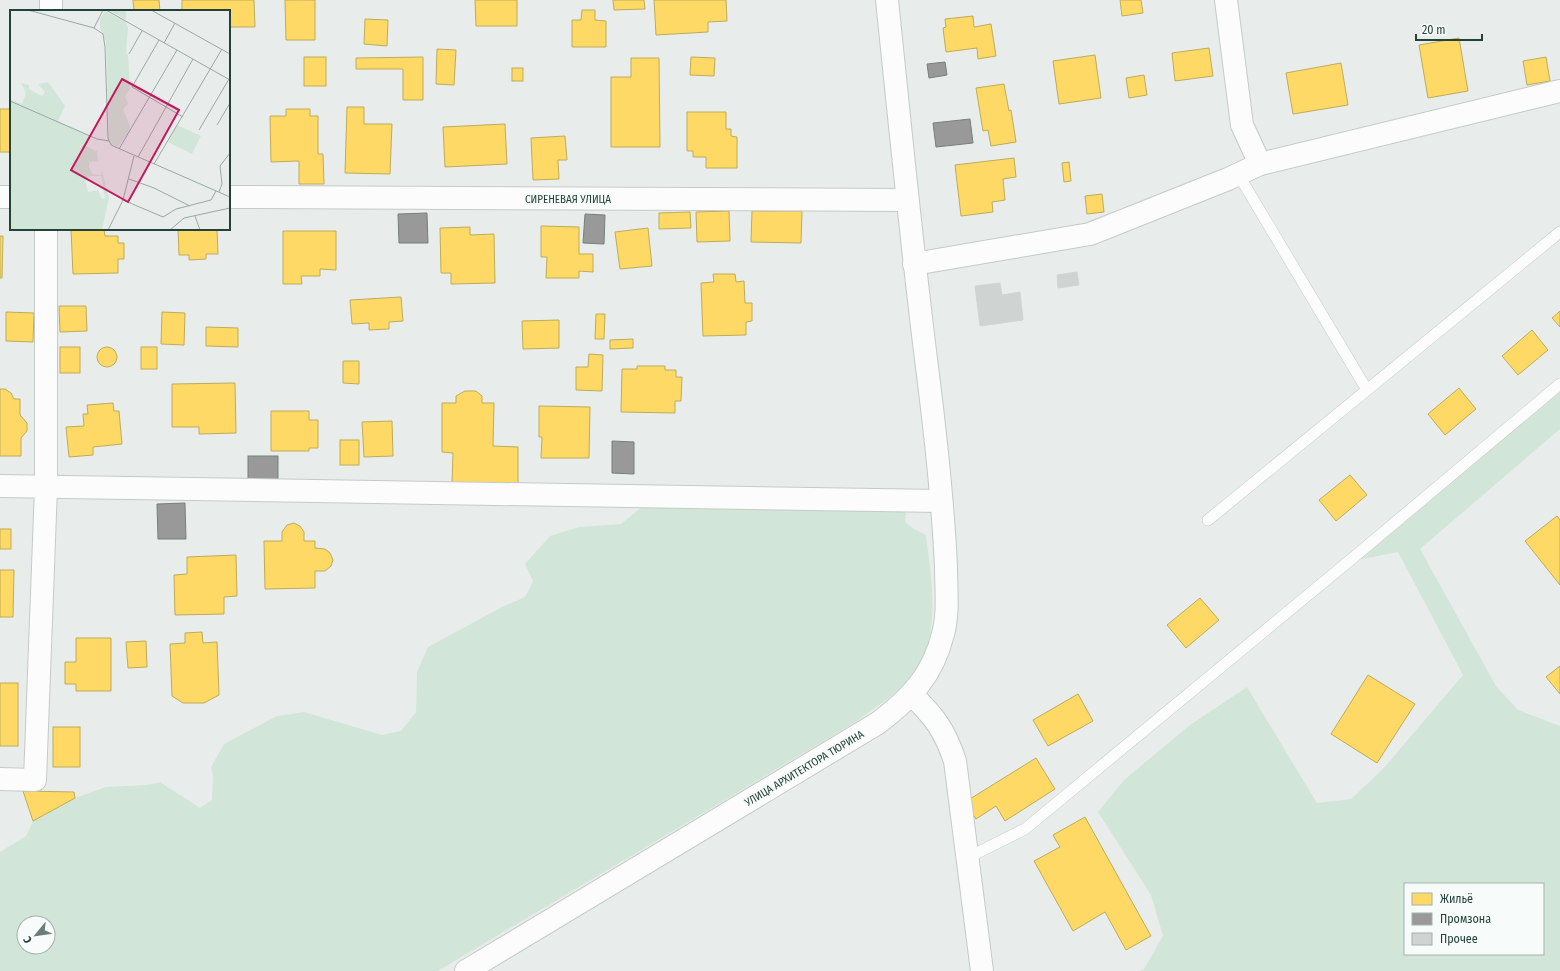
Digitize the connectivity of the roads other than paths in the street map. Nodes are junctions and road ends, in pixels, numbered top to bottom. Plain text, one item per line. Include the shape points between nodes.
1 (52, 0) edge
2 (887, 0) edge
3 (1226, 0) edge
4 (51, 10) edge
5 (1560, 91) edge
6 (1260, 164) junction
7 (1238, 174) junction
8 (230, 198) edge
9 (907, 200) junction
10 (46, 230) edge
11 (1560, 232) edge
12 (914, 264) junction
13 (1560, 384) edge
14 (1367, 390) junction
15 (0, 486) edge
16 (46, 487) junction
17 (942, 501) junction
18 (1208, 520) dead end
19 (912, 695) junction
20 (0, 779) edge
21 (968, 857) junction
22 (466, 971) edge
23 (982, 971) edge

1 - 4 street
2 - 9 street, УЛИЦА АРХИТЕКТОРА ТЮРИНА
3 - 6 street via 1242,125
5 - 6 street
6 - 7 street
7 - 12 street via 1090,234
7 - 14 lane
8 - 9 street, СИРЕНЕВАЯ УЛИЦА
9 - 12 street, УЛИЦА АРХИТЕКТОРА ТЮРИНА
10 - 16 street
11 - 14 lane
12 - 17 street, УЛИЦА АРХИТЕКТОРА ТЮРИНА
13 - 21 lane via 1025,829
14 - 18 lane
15 - 16 street
16 - 17 street
16 - 20 street via 35,780
17 - 19 street, УЛИЦА АРХИТЕКТОРА ТЮРИНА via 947,609 944,632 939,652 927,675
19 - 21 street via 931,713 948,740 955,761
19 - 22 street, УЛИЦА АРХИТЕКТОРА ТЮРИНА via 878,723
21 - 23 street

